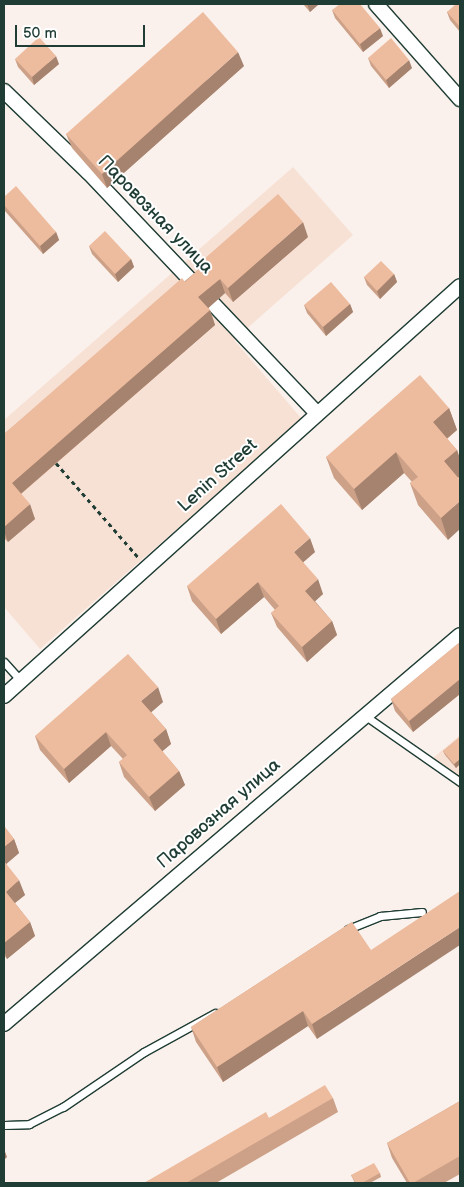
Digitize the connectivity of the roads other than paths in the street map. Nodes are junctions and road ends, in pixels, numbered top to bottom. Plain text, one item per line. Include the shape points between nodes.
1 (376, 4) edge
2 (4, 92) edge
3 (460, 98) edge
4 (460, 286) edge
5 (316, 412) junction
6 (460, 634) edge
7 (4, 662) edge
8 (20, 680) junction
9 (4, 696) edge
10 (363, 714) junction
11 (459, 777) edge
12 (422, 912) dead end
13 (334, 934) edge
14 (226, 1006) edge
15 (4, 1024) edge
16 (4, 1125) edge

1 - 3 street
2 - 5 street, Паровозная улица via 88,172
4 - 5 street, Lenin Street
5 - 8 street, Lenin Street
6 - 10 street, Паровозная улица
7 - 8 lane
8 - 9 street, Lenin Street
10 - 11 lane
10 - 15 street, Паровозная улица
12 - 13 lane via 380,916
14 - 16 lane via 144,1052 63,1107 29,1124

